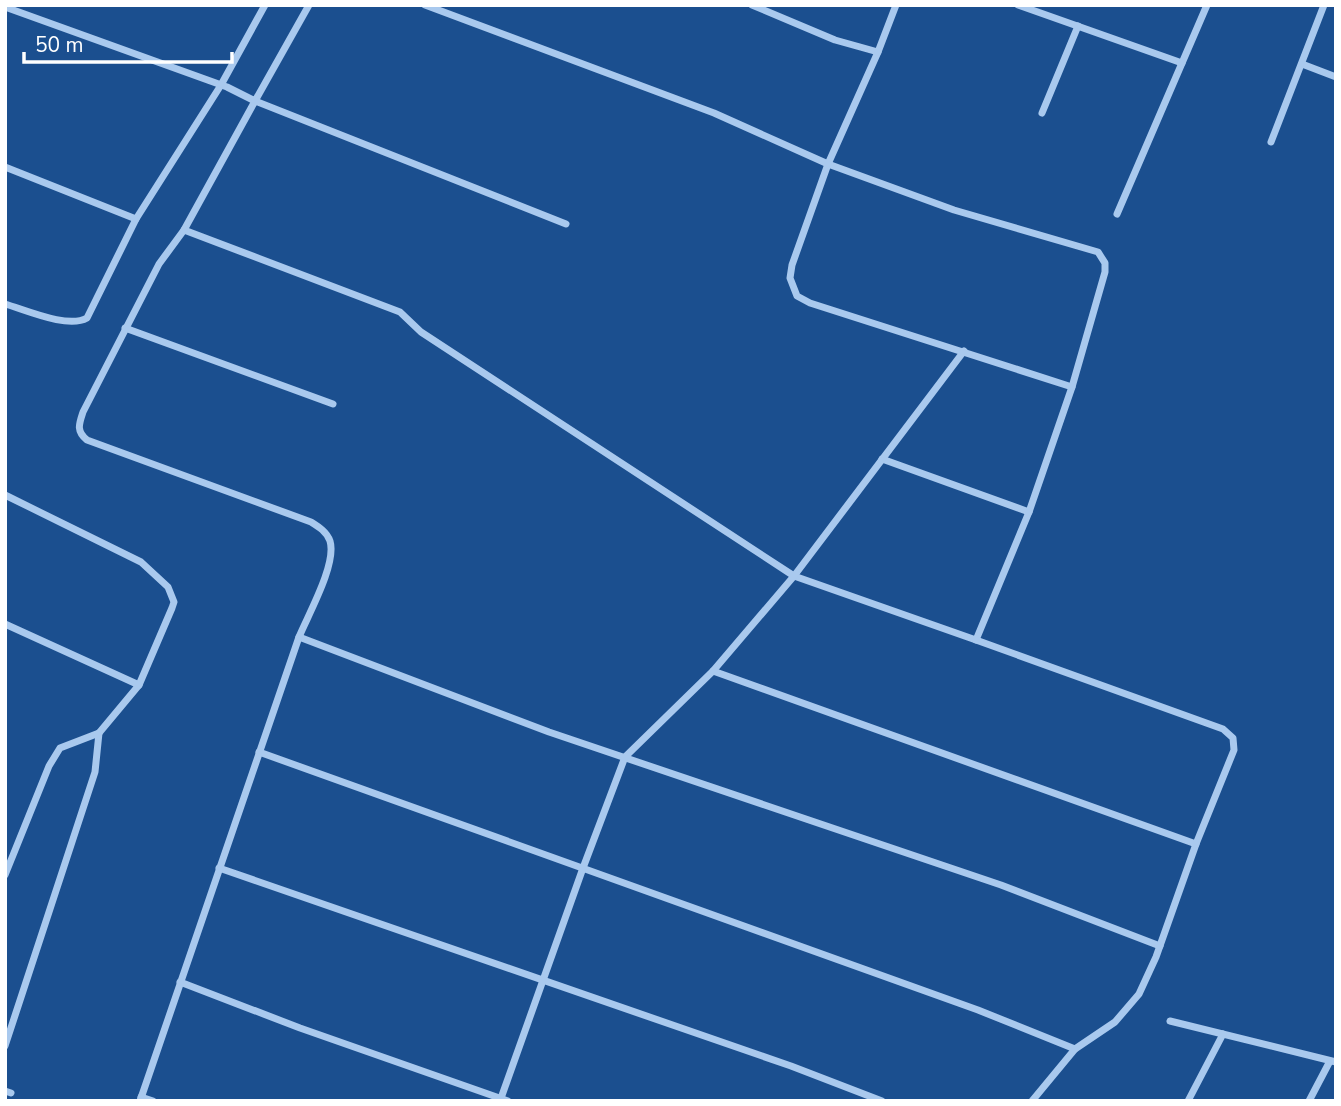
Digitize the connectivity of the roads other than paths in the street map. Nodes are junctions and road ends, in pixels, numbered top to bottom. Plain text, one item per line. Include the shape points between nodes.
1 (265, 5) edge
2 (309, 5) edge
3 (425, 5) edge
4 (752, 5) edge
5 (896, 5) edge
6 (1018, 5) edge
7 (1207, 5) edge
8 (1324, 5) edge
9 (5, 7) edge
10 (1078, 26) junction
11 (878, 52) junction
12 (1182, 63) junction
13 (1302, 64) junction
14 (1336, 77) edge
15 (221, 85) junction
16 (255, 101) junction
17 (1042, 113) dead end
18 (1271, 142) dead end
19 (828, 164) junction
20 (5, 167) edge
21 (1116, 214) dead end
22 (136, 219) junction
23 (566, 224) dead end
24 (184, 230) junction
25 (5, 304) edge
26 (125, 328) junction
27 (964, 351) junction
28 (1072, 387) junction
29 (333, 404) dead end
30 (882, 459) junction
31 (5, 495) edge
32 (1029, 512) junction
33 (794, 576) junction
34 (5, 624) edge
35 (299, 637) junction
36 (976, 640) junction
37 (713, 671) junction
38 (139, 685) junction
39 (99, 733) junction
40 (259, 752) junction
41 (625, 757) junction
42 (1196, 844) junction
43 (219, 867) junction
44 (583, 868) junction
45 (5, 876) edge
46 (1160, 946) junction
47 (544, 981) junction
48 (180, 982) junction
49 (1170, 1021) dead end
50 (1223, 1034) junction
51 (5, 1046) edge
52 (1075, 1049) junction
53 (1333, 1062) edge
54 (141, 1099) edge
55 (503, 1100) edge
56 (153, 1101) edge
57 (882, 1101) edge
58 (1032, 1101) edge
59 (1188, 1101) edge
60 (1309, 1101) edge

1 - 15 street
2 - 16 street
3 - 19 street via 713,113
4 - 11 street via 835,40
5 - 11 street
6 - 10 street
7 - 12 street
8 - 13 street
9 - 15 street
10 - 12 street
10 - 17 street
11 - 19 street
12 - 21 street
13 - 14 street
13 - 18 street
15 - 16 street
15 - 22 street
16 - 23 street
16 - 24 street
19 - 27 street via 792,265 790,278 797,296
19 - 28 street via 954,210 1098,252 1105,272
20 - 22 street
22 - 25 street via 87,318 73,323
24 - 26 street via 159,264
24 - 33 street via 400,312 422,332
26 - 29 street
26 - 35 street via 83,412 80,435 320,527 330,543 330,558
27 - 28 street
27 - 30 street
28 - 32 street
30 - 32 street
30 - 33 street
31 - 38 street via 141,562 168,587 174,602
32 - 36 street
33 - 36 street
33 - 37 street
34 - 38 street
35 - 40 street
35 - 41 street
36 - 42 street via 1230,734 1233,756
37 - 41 street
37 - 42 street
38 - 39 street
39 - 45 street via 60,748 54,757
39 - 51 street via 94,772
40 - 43 street
40 - 44 street
41 - 44 street
41 - 46 street via 1001,885
42 - 46 street
43 - 47 street
43 - 48 street
44 - 47 street
44 - 52 street
46 - 52 street via 1127,1011
47 - 55 street
47 - 57 street
48 - 54 street
48 - 55 street
49 - 50 street
50 - 53 street
50 - 59 street
52 - 58 street
53 - 60 street
54 - 56 street

